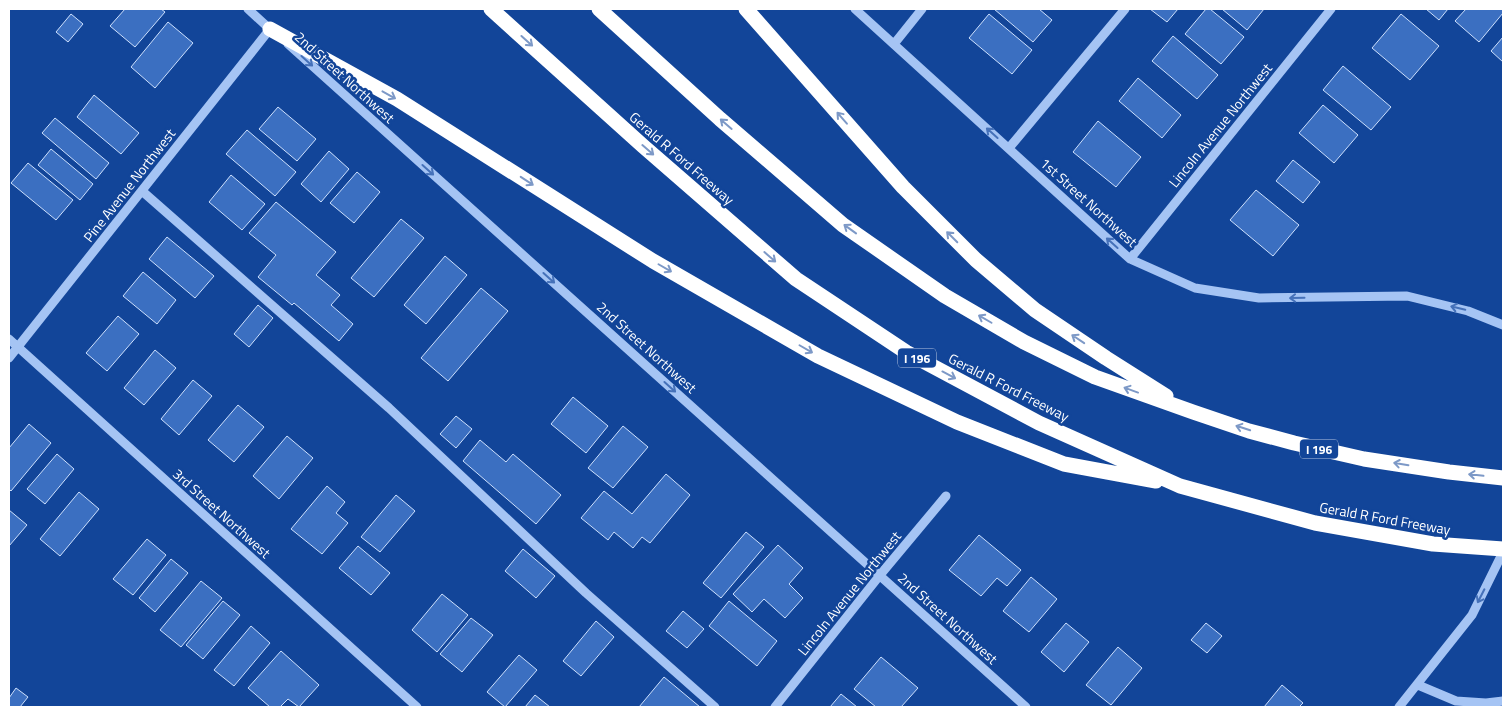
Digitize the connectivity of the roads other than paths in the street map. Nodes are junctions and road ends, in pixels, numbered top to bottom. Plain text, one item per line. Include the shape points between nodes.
1 (248, 9) edge
2 (491, 9) edge
3 (599, 9) edge
4 (746, 9) edge
5 (855, 9) edge
6 (922, 9) edge
7 (1126, 9) edge
8 (1327, 10) edge
9 (270, 29) junction
10 (894, 44) junction
11 (1009, 148) junction
12 (142, 191) junction
13 (1130, 259) junction
14 (1503, 325) edge
15 (9, 339) edge
16 (18, 347) junction
17 (9, 358) edge
18 (1193, 412) junction
19 (1503, 478) edge
20 (1180, 486) junction
21 (946, 496) dead end
22 (1503, 551) edge
23 (880, 575) junction
24 (1418, 685) junction
25 (1503, 701) edge
26 (417, 707) edge
27 (715, 707) edge
28 (776, 707) edge
29 (1026, 707) edge
30 (1399, 707) edge

1 - 9 street, 2nd Street Northwest
2 -> 20 highway, Gerald R Ford Freeway / I 196 via 796,279 906,352 1040,423
18 -> 3 highway, I 196 via 1095,377 1024,342 945,296 843,225
18 -> 4 highway via 1035,310 976,260 903,187
5 - 10 street, 1st Street Northwest
6 - 10 street
7 - 11 street
8 - 13 street, Lincoln Avenue Northwest
9 - 12 street, Pine Avenue Northwest
9 -> 20 highway via 397,99 653,261 818,356 957,422 1064,464
9 -> 23 street, 2nd Street Northwest
11 -> 10 street, 1st Street Northwest
13 -> 11 street, 1st Street Northwest
12 - 16 street, Pine Avenue Northwest
12 - 27 street via 389,408 586,593
14 -> 13 street, 1st Street Northwest via 1468,311 1407,296 1258,298 1195,288
15 - 16 street, 3rd Street Northwest
16 - 17 street, Pine Avenue Northwest
16 - 26 street, 3rd Street Northwest
19 -> 18 highway, I 196 via 1364,459 1250,431
20 - 22 highway, Gerald R Ford Freeway / I 196 via 1315,523 1433,544
21 - 23 street, Lincoln Avenue Northwest
22 -> 24 street via 1472,615
23 - 28 street, Lincoln Avenue Northwest
23 - 29 street, 2nd Street Northwest
24 - 25 street via 1456,701
24 - 30 street

